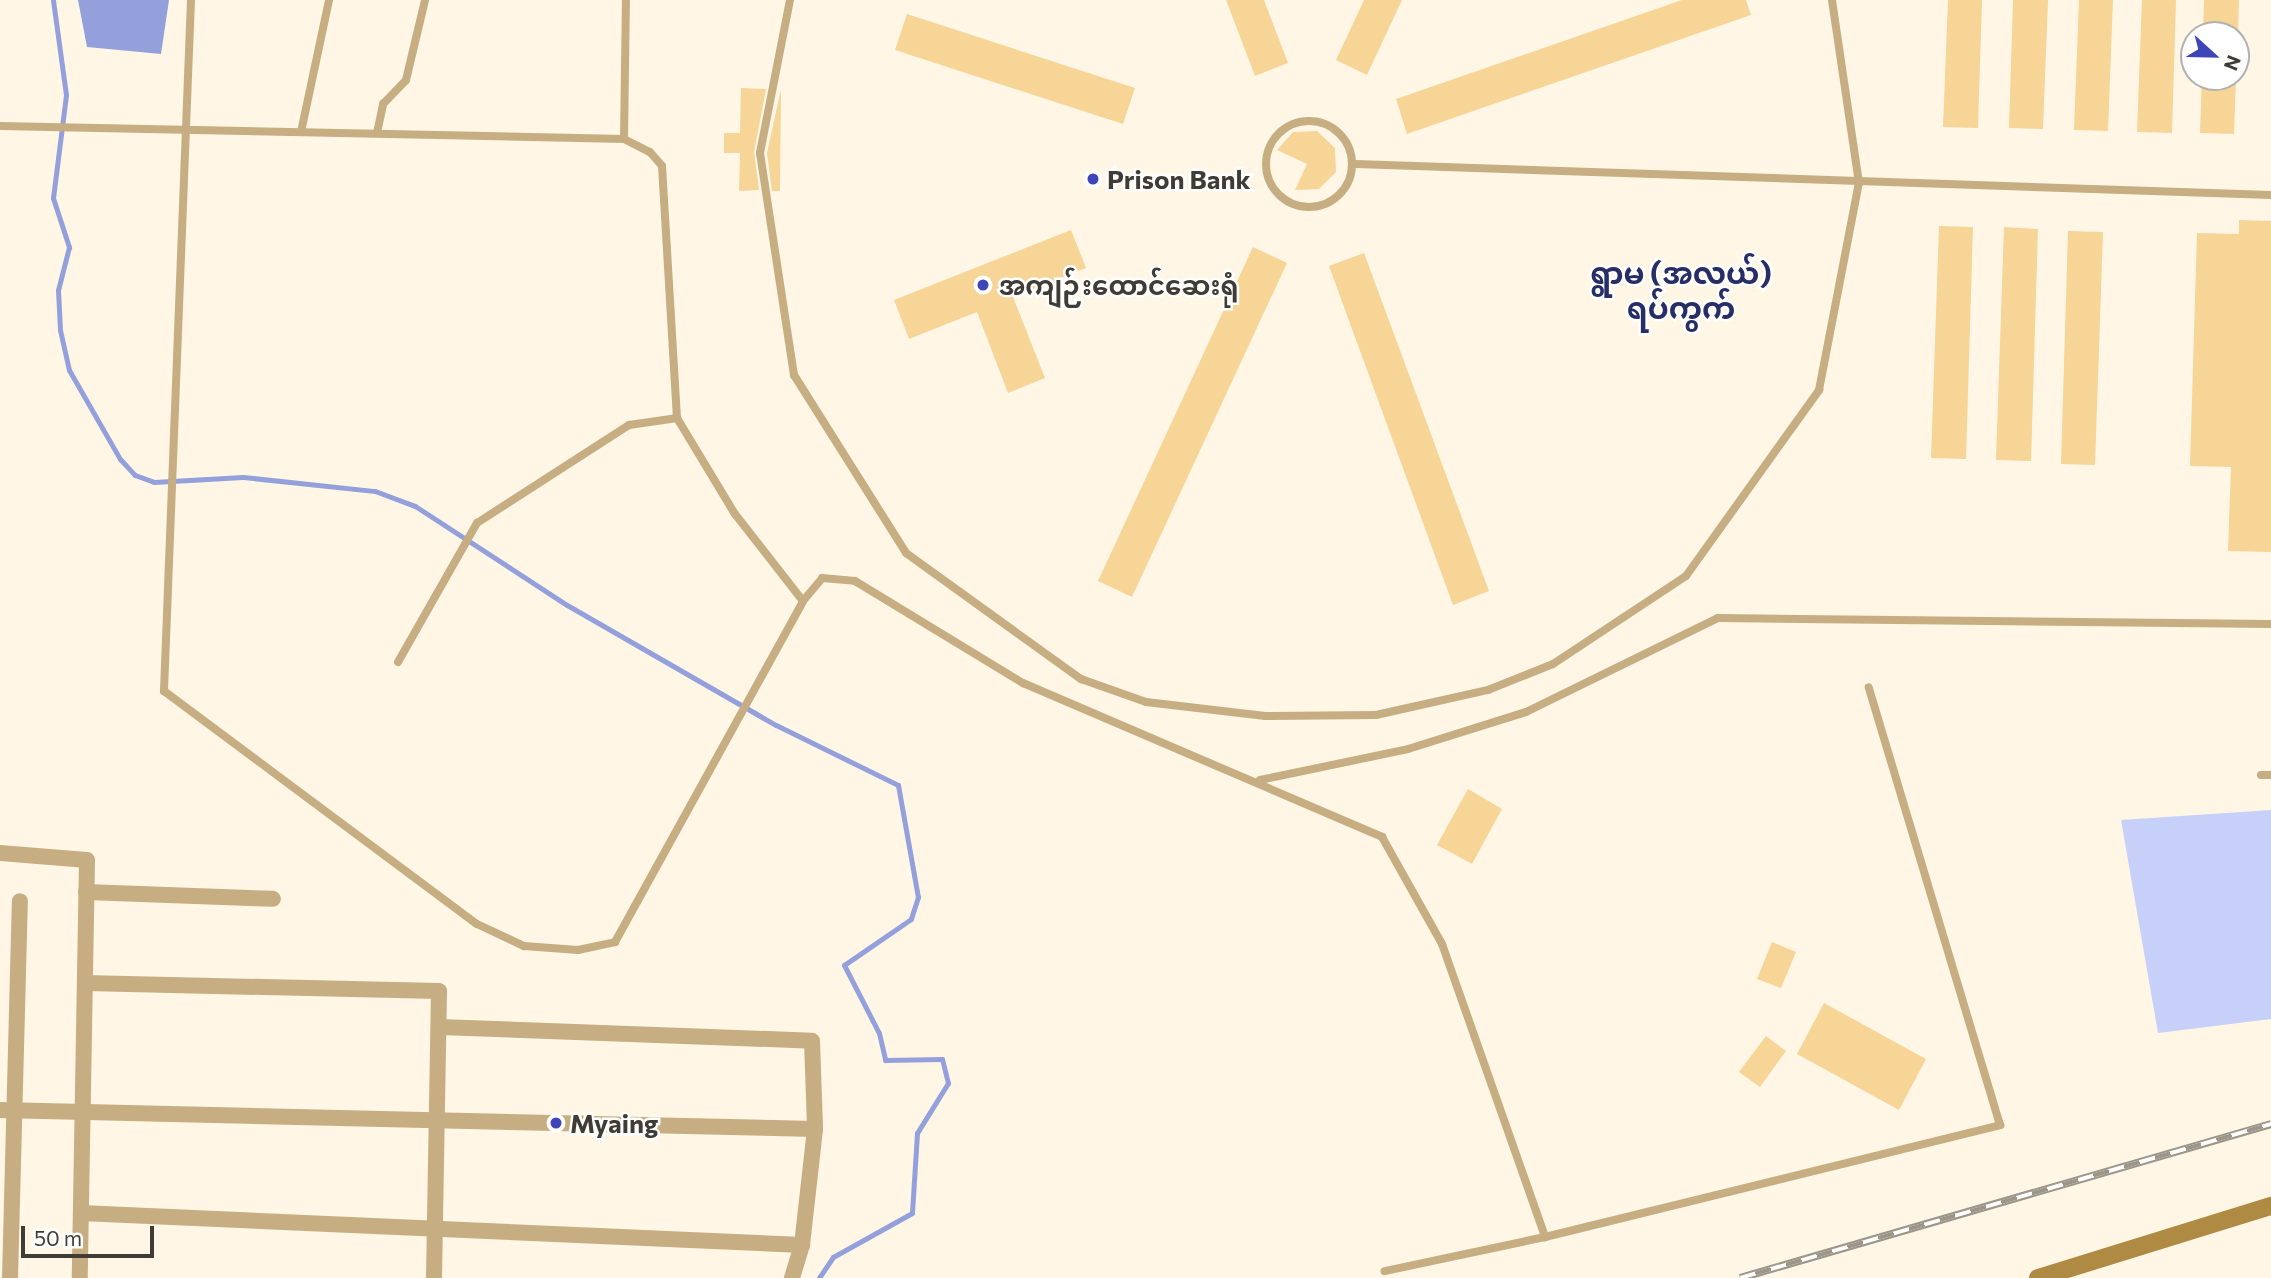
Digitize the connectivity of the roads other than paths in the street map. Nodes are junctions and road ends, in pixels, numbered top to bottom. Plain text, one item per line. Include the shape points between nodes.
1 (191, 0) edge
2 (329, 0) edge
3 (425, 0) edge
4 (626, 0) edge
5 (790, 0) edge
6 (1832, 0) edge
7 (0, 126) edge
8 (182, 130) junction
9 (301, 132) junction
10 (377, 134) junction
11 (624, 139) junction
12 (1356, 164) junction
13 (1859, 183) junction
14 (2271, 195) edge
15 (677, 418) junction
16 (803, 601) junction
17 (2271, 624) edge
18 (398, 662) dead end
19 (1869, 687) dead end
20 (2261, 775) dead end
21 (2271, 775) edge
22 (1260, 780) junction
23 (0, 853) edge
24 (86, 892) junction
25 (273, 899) dead end
26 (20, 901) dead end
27 (85, 983) junction
28 (439, 1027) junction
29 (8, 1110) edge
30 (83, 1112) junction
31 (437, 1121) junction
32 (815, 1129) junction
33 (2271, 1206) edge
34 (80, 1213) junction
35 (435, 1228) junction
36 (1545, 1237) junction
37 (803, 1245) junction
38 (1385, 1271) dead end
39 (10, 1278) edge
40 (79, 1278) edge
41 (434, 1278) edge
42 (792, 1278) edge
43 (2038, 1278) edge

1 - 8 lane
2 - 9 lane
3 - 10 lane via 406,80 383,104
4 - 11 lane
5 - 13 lane via 760,153 794,375 906,553 1081,679 1146,702 1265,716 1377,715 1488,690 1553,664 1686,576 1819,390
6 - 13 lane
7 - 8 lane
8 - 9 lane
8 - 16 lane via 163,691 404,875 524,946 578,950 615,942
9 - 10 lane
10 - 11 lane
11 - 15 lane via 663,166
12 - 12 lane via 1336,129 1312,120 1288,123 1271,141 1262,175 1280,195 1311,209 1332,203
12 - 13 lane
13 - 14 lane
15 - 16 lane via 735,513
15 - 18 lane via 629,425 477,523
16 - 22 lane via 822,578 855,582 1023,683
17 - 22 lane via 1718,618 1526,712 1408,749
19 - 36 lane via 2000,1125
20 - 21 lane
22 - 36 lane via 1382,837 1442,944
23 - 24 street via 86,857
24 - 25 street
24 - 27 street
26 - 29 street
27 - 28 street via 439,990
27 - 30 street
28 - 31 street
28 - 32 street via 812,1041
29 - 30 street
29 - 39 street
30 - 31 street
30 - 34 street
31 - 32 street
31 - 35 street
32 - 37 street
33 - 43 main road
34 - 35 street
34 - 40 street
35 - 37 street
35 - 41 street
36 - 38 lane
37 - 42 street

